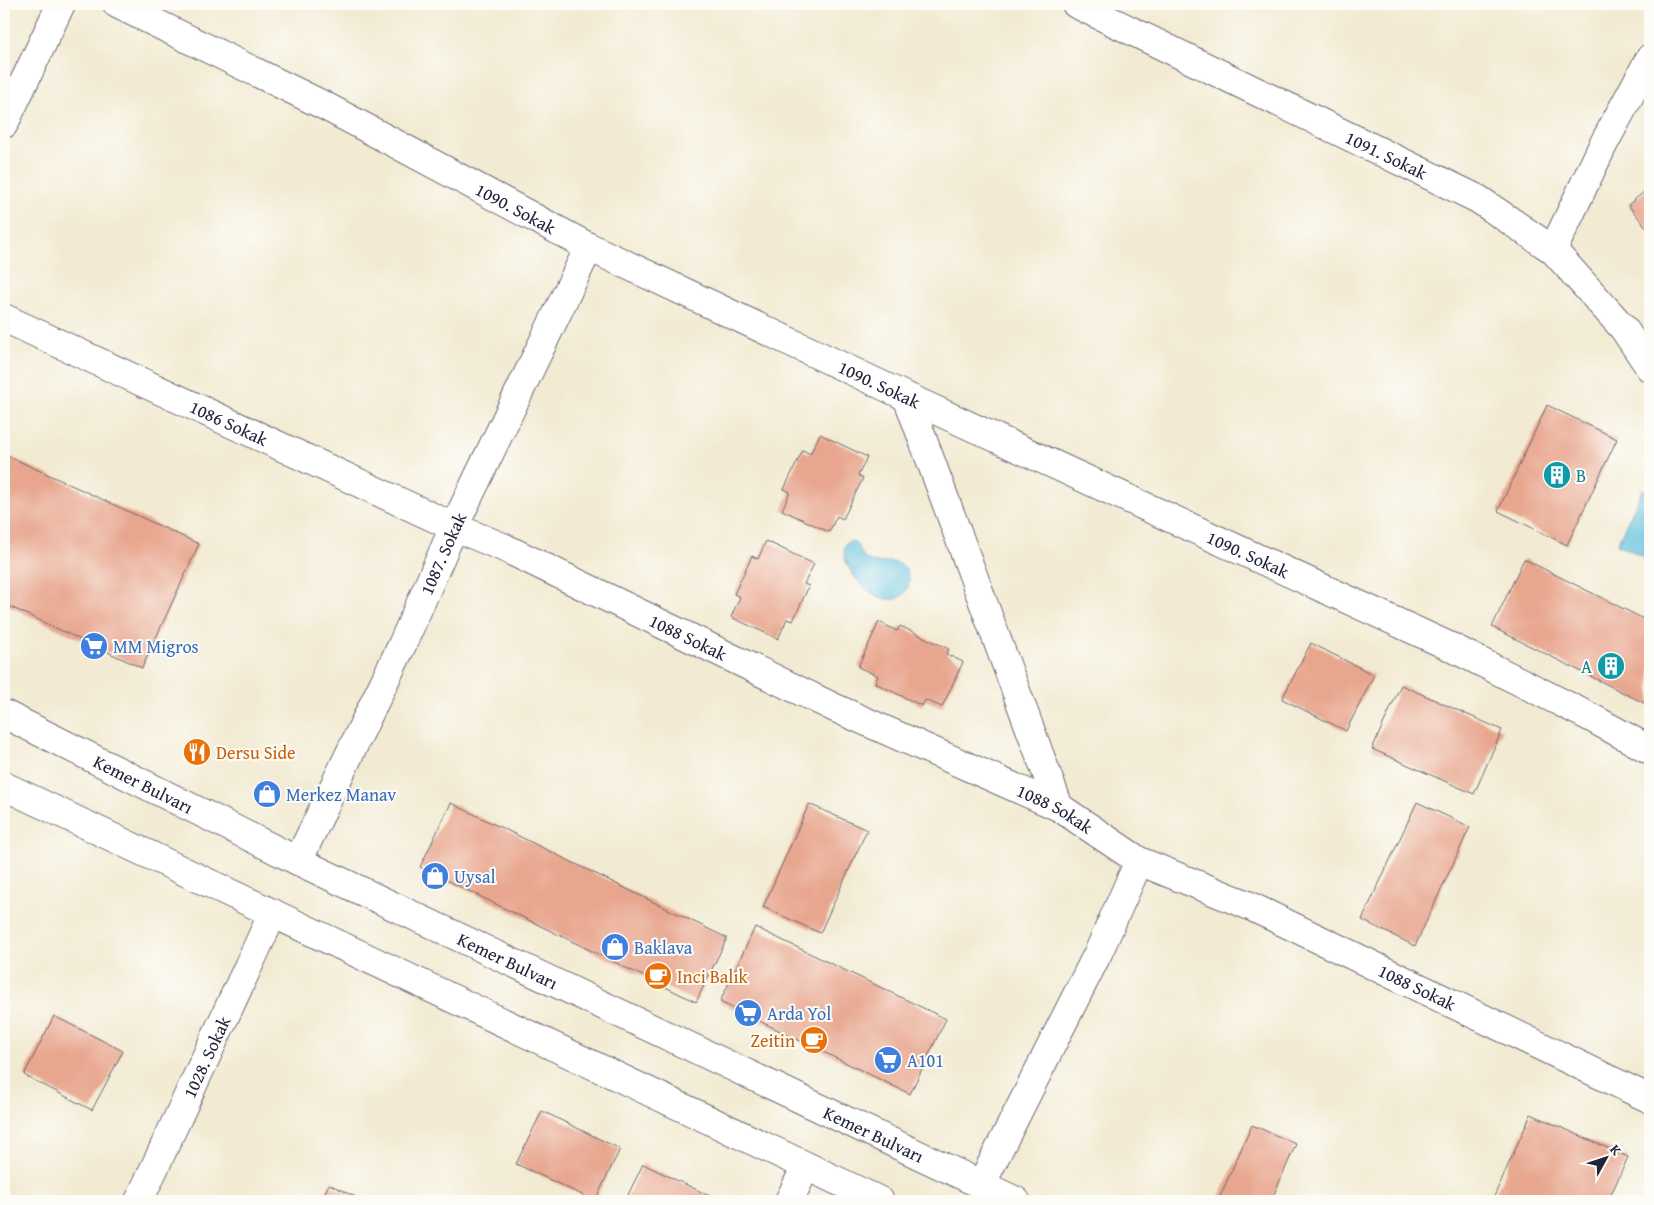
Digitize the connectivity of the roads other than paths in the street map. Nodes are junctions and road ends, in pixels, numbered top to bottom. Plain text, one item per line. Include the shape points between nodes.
1 (61, 4) edge
2 (117, 4) edge
3 (1076, 4) edge
4 (1650, 58) edge
5 (4, 124) edge
6 (589, 248) junction
7 (1553, 250) junction
8 (4, 318) edge
9 (1650, 368) edge
10 (907, 397) junction
11 (454, 527) junction
12 (4, 714) edge
13 (1650, 750) edge
14 (4, 786) edge
15 (1059, 807) junction
16 (298, 861) junction
17 (1139, 861) junction
18 (273, 913) junction
19 (1650, 1099) edge
20 (806, 1166) junction
21 (981, 1185) junction
22 (139, 1201) edge
23 (789, 1201) edge
24 (880, 1201) edge
25 (1016, 1201) edge

1 - 5 street
2 - 6 street, 1090. Sokak via 325,106
3 - 7 street, 1091. Sokak via 1478,199
4 - 7 street via 1603,145
6 - 10 street, 1090. Sokak
6 - 11 street, 1087. Sokak
7 - 9 street, 1091. Sokak via 1624,330
8 - 11 street, 1086 Sokak
10 - 13 street, 1090. Sokak via 1453,648
10 - 15 street
11 - 15 street, 1088 Sokak via 505,548 833,707
11 - 16 street, 1087. Sokak via 402,645
12 - 16 street, Kemer Bulvarı
14 - 18 street
15 - 17 street, 1088 Sokak
16 - 21 street, Kemer Bulvarı
17 - 19 street, 1088 Sokak via 1250,906
17 - 21 street via 1099,951
18 - 20 street
18 - 22 street, 1028. Sokak
20 - 23 street
20 - 24 street
21 - 25 street, Kemer Bulvarı

